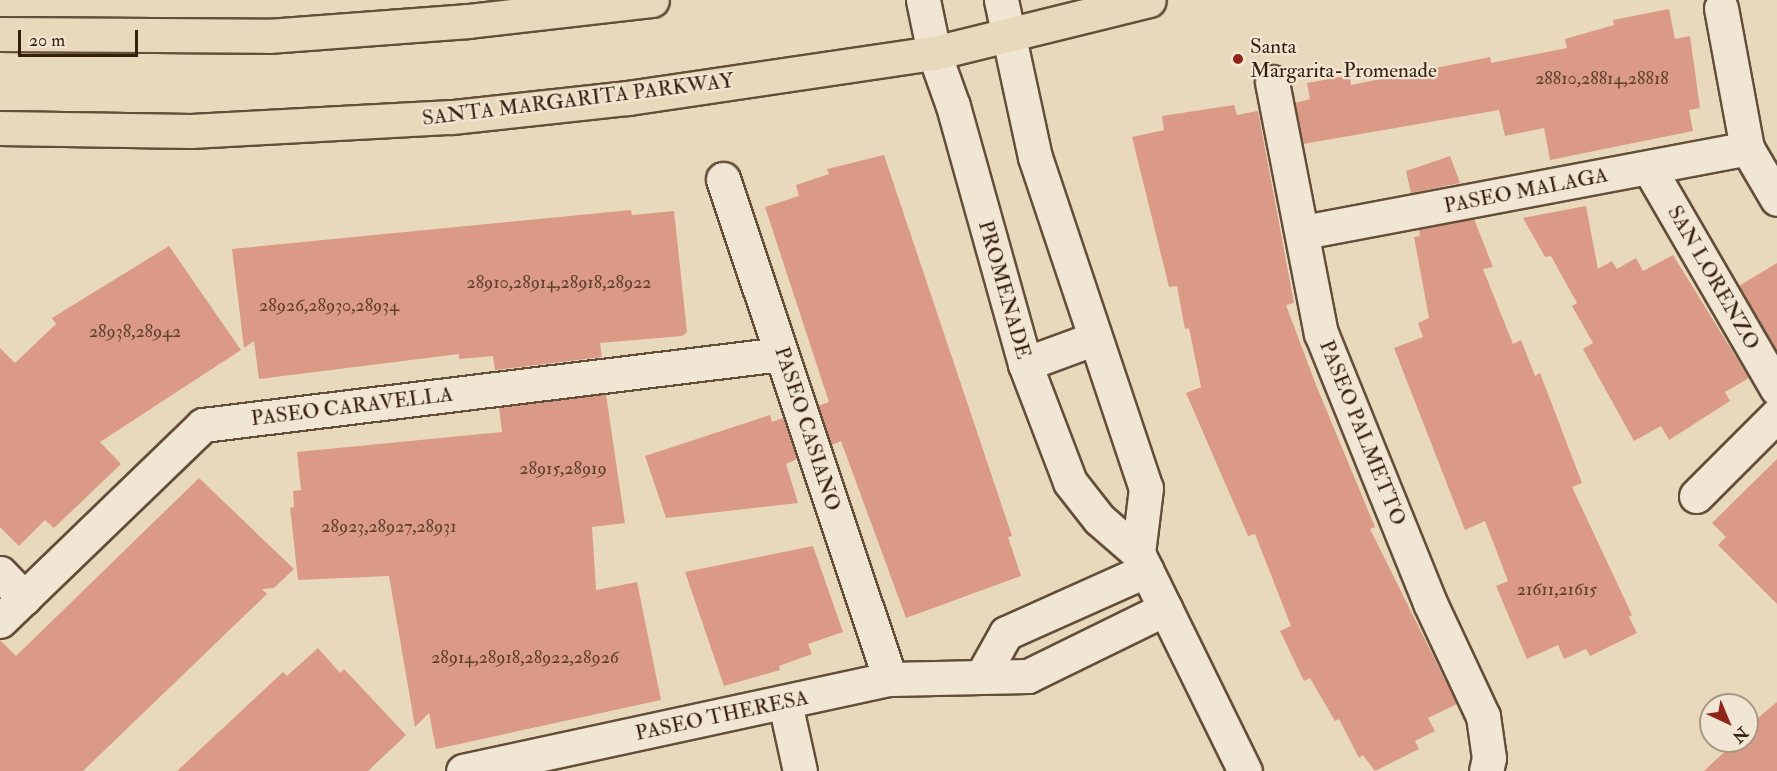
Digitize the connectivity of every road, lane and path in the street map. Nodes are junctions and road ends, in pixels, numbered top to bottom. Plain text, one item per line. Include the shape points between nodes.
1 (652, 0) edge
2 (923, 0) edge
3 (1001, 0) edge
4 (1149, 0) edge
5 (1721, 8) dead end
6 (0, 34) edge
7 (1009, 34) junction
8 (934, 53) junction
9 (1272, 82) dead end
10 (0, 128) edge
11 (1747, 148) junction
12 (1649, 168) junction
13 (723, 179) dead end
14 (1777, 199) edge
15 (1304, 232) junction
16 (1093, 339) junction
17 (781, 354) junction
18 (1026, 364) junction
19 (1777, 389) edge
20 (1777, 415) edge
21 (1696, 496) dead end
22 (1142, 562) junction
23 (0, 573) edge
24 (24, 598) junction
25 (1165, 609) junction
26 (0, 621) edge
27 (983, 674) junction
28 (890, 679) junction
29 (785, 703) junction
30 (464, 771) edge
31 (800, 771) edge
32 (1245, 771) edge
33 (1486, 771) edge

1 - 6 main road via 468,21 268,36
2 - 8 street, PROMENADE
3 - 7 street
4 - 7 main road, SANTA MARGARITA PARKWAY
5 - 11 street
7 - 8 main road, SANTA MARGARITA PARKWAY
7 - 16 street via 1035,157
8 - 10 main road, SANTA MARGARITA PARKWAY via 628,98 452,117 191,131
8 - 18 street, PROMENADE via 953,106
9 - 15 street, PASEO PALMETTO
11 - 12 street, PASEO MALAGA
11 - 14 street
12 - 15 street, PASEO MALAGA
12 - 19 street, SAN LORENZO
13 - 17 street, PASEO CASIANO
15 - 33 street, PASEO PALMETTO via 1321,333 1431,603 1484,716 1489,758
16 - 18 street
16 - 22 street via 1146,488
17 - 24 street, PASEO CARAVELLA via 203,425
17 - 28 street, PASEO CASIANO
18 - 22 street, PROMENADE via 1070,482 1099,519
20 - 21 street
22 - 25 street, PROMENADE
22 - 27 street via 1006,633
23 - 24 street
24 - 26 street, PASEO CARAVELLA
25 - 27 street, PASEO THERESA via 1028,676
25 - 32 street, PROMENADE
27 - 28 street, PASEO THERESA
28 - 29 street, PASEO THERESA
29 - 30 street, PASEO THERESA
29 - 31 street

